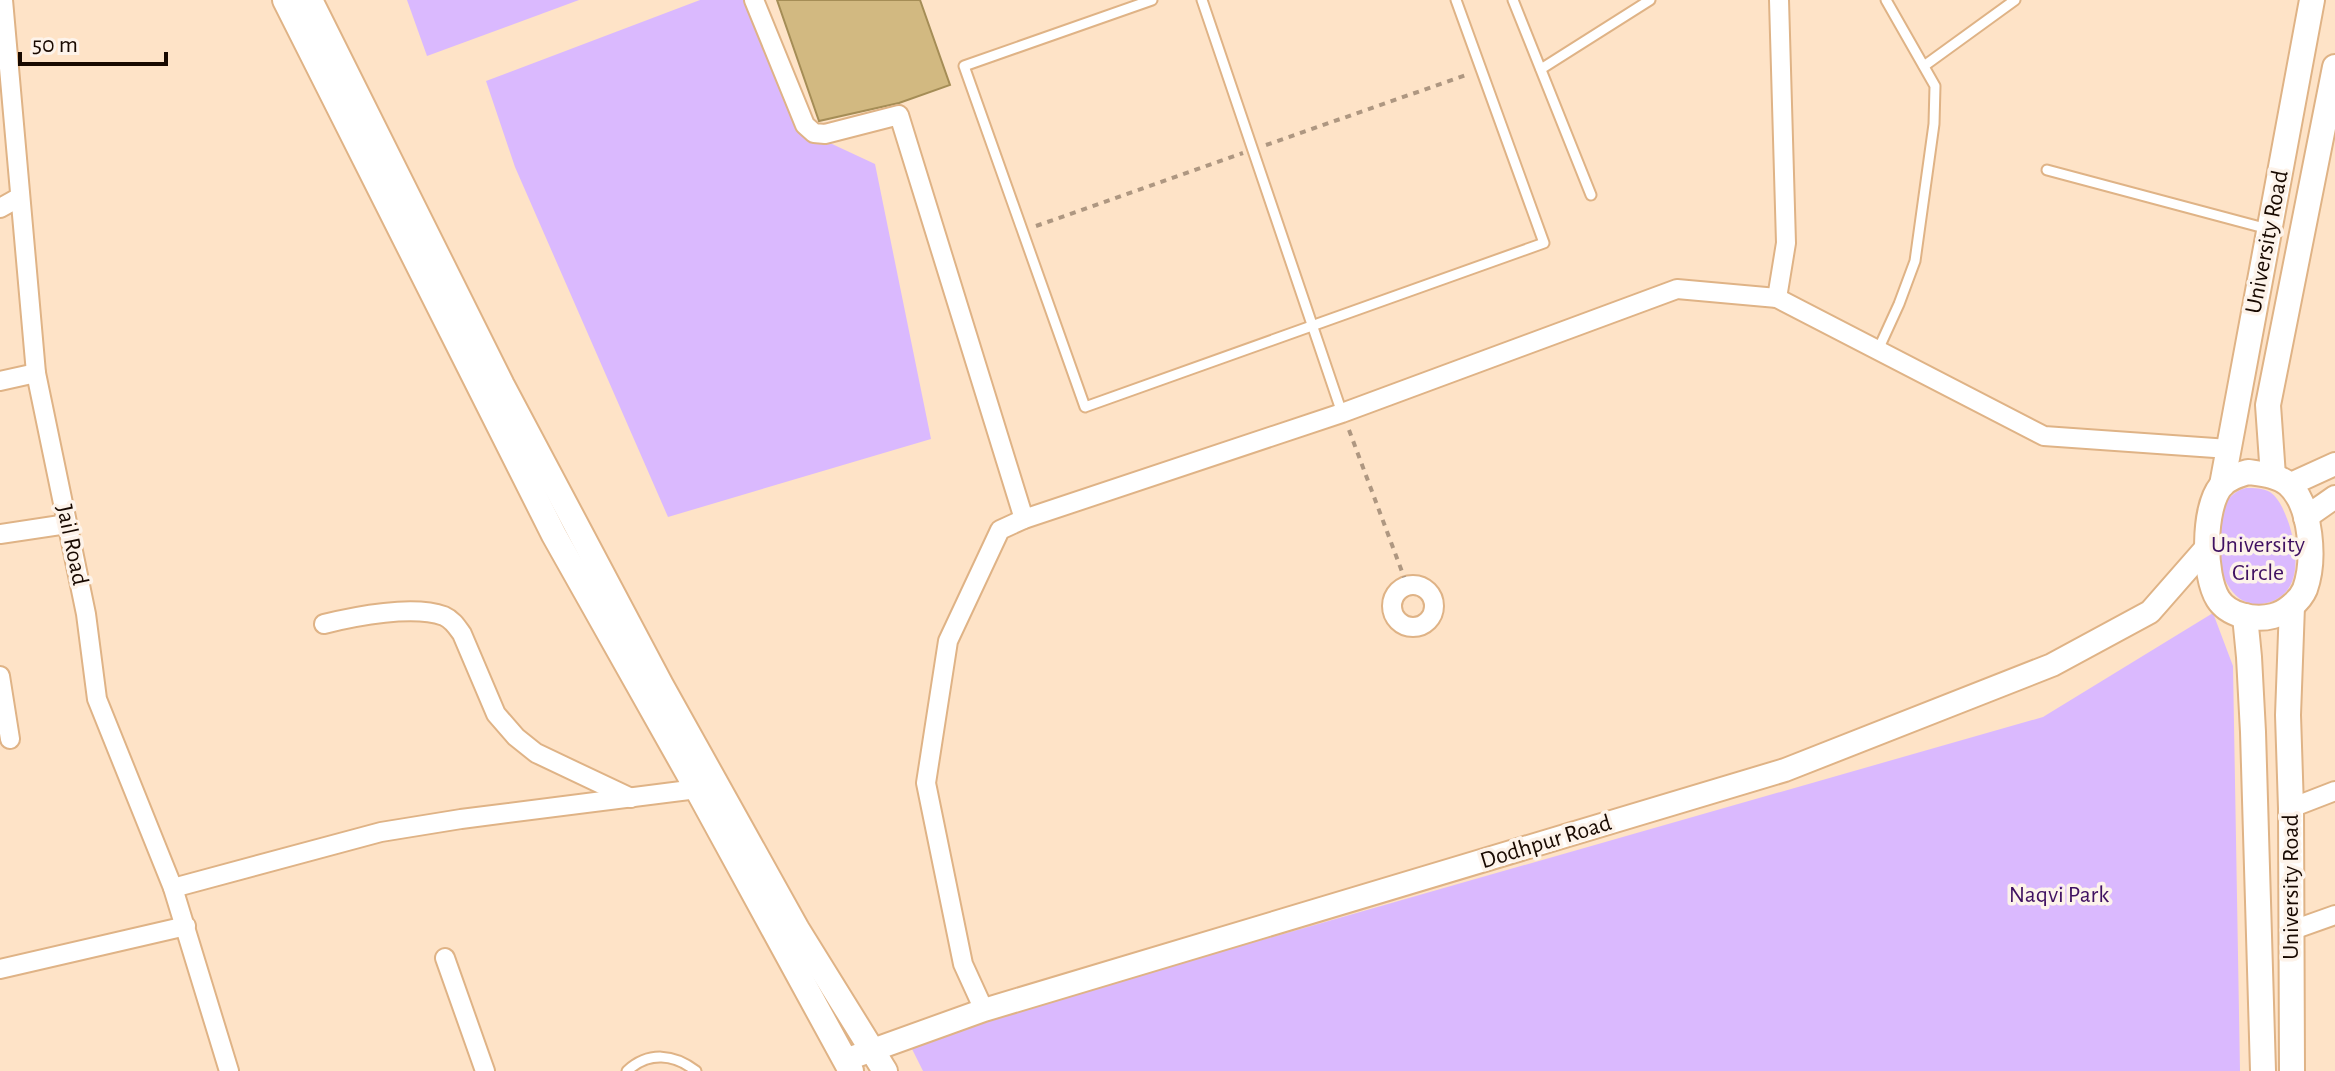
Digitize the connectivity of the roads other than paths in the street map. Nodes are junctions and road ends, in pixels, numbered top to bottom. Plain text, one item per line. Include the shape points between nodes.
1 (3, 0) edge
2 (285, 0) edge
3 (310, 0) edge
4 (754, 0) edge
5 (1152, 0) edge
6 (1202, 0) edge
7 (1456, 0) edge
8 (1513, 0) edge
9 (1650, 0) edge
10 (1779, 0) edge
11 (1886, 0) edge
12 (2015, 0) edge
13 (2312, 0) edge
14 (1924, 66) junction
15 (2335, 67) edge
16 (1541, 69) junction
17 (2047, 170) dead end
18 (1591, 195) dead end
19 (20, 197) junction
20 (0, 208) edge
21 (2268, 229) junction
22 (1777, 298) junction
23 (1313, 326) junction
24 (1878, 350) junction
25 (36, 373) junction
26 (0, 381) edge
27 (1342, 413) junction
28 (2229, 449) junction
29 (2335, 464) edge
30 (2281, 480) junction
31 (2222, 485) junction
32 (2335, 497) edge
33 (2305, 518) junction
34 (1024, 519) junction
35 (67, 524) junction
36 (0, 534) edge
37 (2207, 547) junction
38 (2292, 606) junction
39 (2245, 616) junction
40 (324, 624) dead end
41 (0, 676) edge
42 (10, 739) dead end
43 (706, 786) junction
44 (2335, 791) edge
45 (631, 798) junction
46 (2291, 808) junction
47 (173, 888) junction
48 (2335, 915) edge
49 (186, 926) junction
50 (2290, 931) junction
51 (445, 958) dead end
52 (0, 969) edge
53 (984, 1010) junction
54 (878, 1061) edge
55 (848, 1066) edge
56 (229, 1071) edge
57 (485, 1071) edge
58 (627, 1071) edge
59 (696, 1071) edge
60 (2263, 1071) edge
61 (2292, 1071) edge

1 - 19 street, Jail Road
2 - 43 main road via 554,535
3 - 43 main road via 502,385 661,685
4 - 34 street via 799,115 814,133 899,115
5 - 23 lane via 964,66 1085,407
6 - 23 lane
7 - 23 lane via 1544,243
8 - 16 lane
9 - 16 lane
10 - 22 street via 1786,243
11 - 14 lane
12 - 14 lane
13 - 21 main road, University Road
14 - 24 lane via 1935,86 1934,111 1915,261
15 - 30 main road via 2268,405
16 - 18 lane
17 - 21 lane
19 - 20 street
19 - 25 street, Jail Road
21 - 28 main road, University Road
22 - 24 street
22 - 27 street via 1677,289
23 - 27 lane
24 - 28 street via 2044,436
25 - 26 street
25 - 35 street, Jail Road
27 - 34 street
28 - 31 main road, University Road
29 - 30 street
30 - 31 main road via 2248,472
30 - 33 main road
31 - 37 main road via 2212,502
32 - 33 street
33 - 38 main road via 2311,560 2305,592
34 - 53 street via 1000,530 948,641 926,783 963,964
35 - 36 street
35 - 47 street, Jail Road via 97,699
37 - 39 main road via 2218,600
37 - 53 street, Dodhpur Road via 2150,612 2066,657 1785,770
38 - 39 main road via 2274,616
38 - 46 main road, University Road
39 - 60 main road, University Road
40 - 45 street via 400,612 444,616 462,634 496,714 516,737 536,753
41 - 42 street
43 - 45 street
43 - 54 main road
43 - 55 main road
44 - 46 street
45 - 47 street via 381,832
46 - 50 main road, University Road
47 - 49 street, Jail Road
48 - 50 street
49 - 52 street
49 - 56 street, Jail Road
50 - 61 main road, University Road
51 - 57 street
53 - 54 street, Dodhpur Road
54 - 55 street, Dodhpur Road
58 - 59 lane via 646,1058 665,1056

